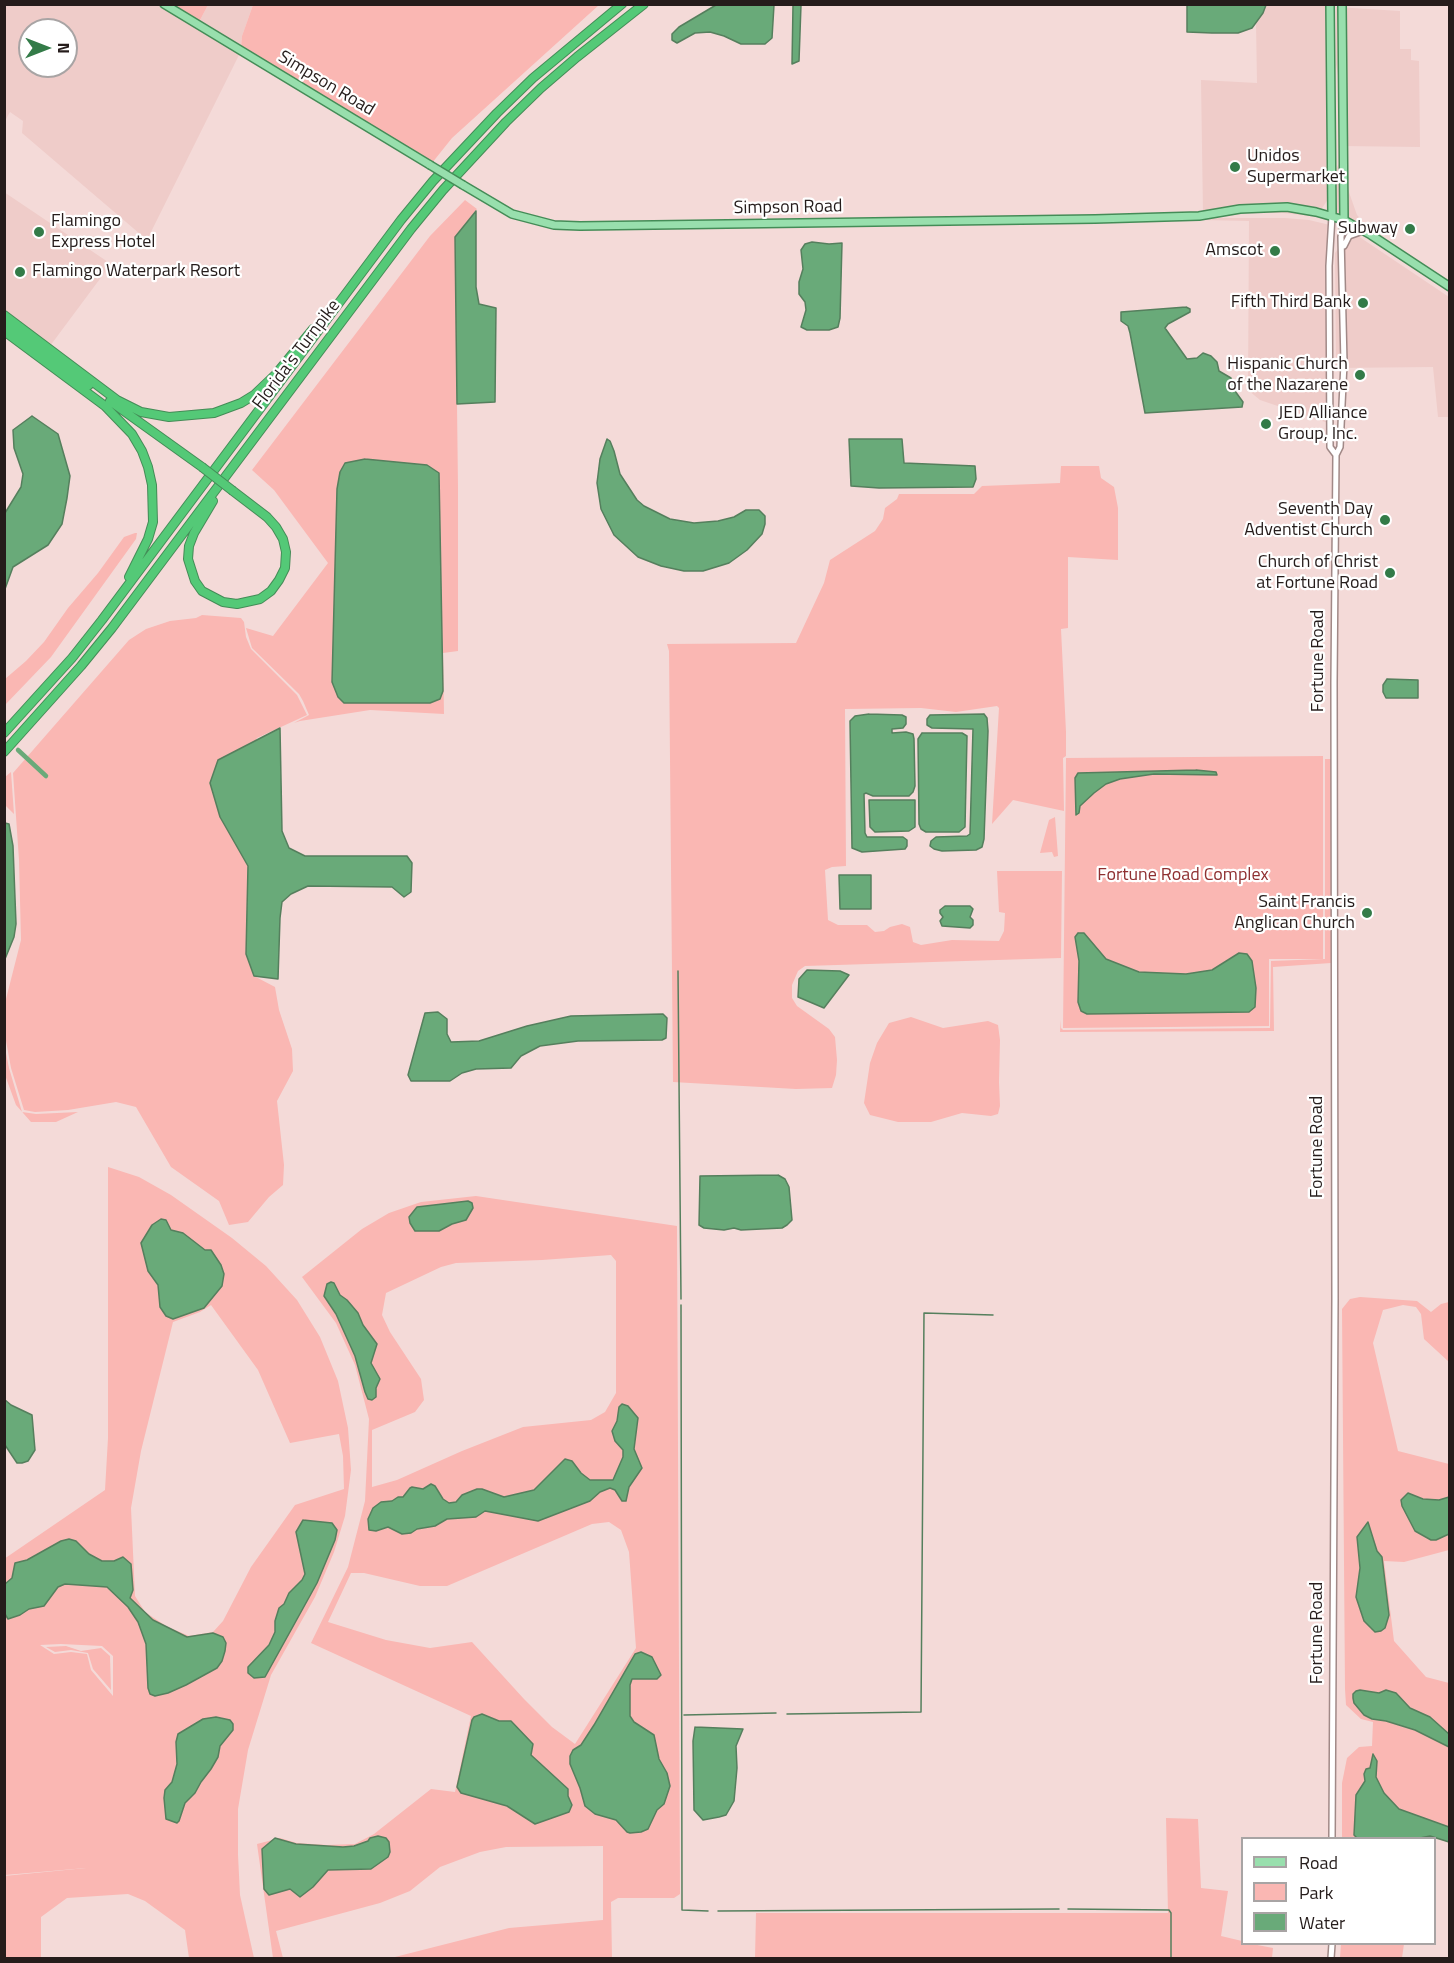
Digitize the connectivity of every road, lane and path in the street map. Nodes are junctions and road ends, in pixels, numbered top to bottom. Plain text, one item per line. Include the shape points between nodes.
1 (164, 4) edge
2 (622, 4) edge
3 (644, 4) edge
4 (1329, 4) edge
5 (1342, 4) edge
6 (1332, 216) junction
7 (1344, 220) junction
8 (1364, 231) junction
9 (1342, 250) junction
10 (1449, 287) edge
11 (345, 295) junction
12 (4, 315) edge
13 (4, 324) edge
14 (4, 331) edge
15 (1336, 455) junction
16 (241, 456) junction
17 (72, 658) junction
18 (4, 733) edge
19 (4, 752) edge
20 (1332, 1837) edge

1 - 6 main road, Simpson Road, bridge via 512,214 554,225 1095,219 1199,216 1267,206 1301,208
2 - 11 highway, Florida's Turnpike via 533,78 466,145 401,220
3 - 16 highway, Florida's Turnpike via 541,88 443,190
4 - 6 main road, Fortune Road
5 - 7 main road, Fortune Road
6 - 7 main road, Simpson Road
6 - 15 street, Fortune Road via 1330,447
7 - 8 main road, Simpson Road
7 - 9 street, Fortune Road
8 - 9 street via 1349,236
8 - 10 main road, Simpson Road
9 - 15 street, Fortune Road via 1343,386 1340,447
11 - 12 highway via 254,395 227,410 184,417 154,415 128,407
11 - 17 highway, Florida's Turnpike
13 - 16 highway, bridge via 201,467 233,491 267,517 276,527 286,552 279,580 260,599 237,604 202,591 188,559 194,533
14 - 17 highway via 120,420 142,451 152,485 153,522 140,558
15 - 20 street, Fortune Road
16 - 19 highway, Florida's Turnpike via 112,628
17 - 18 highway, Florida's Turnpike

